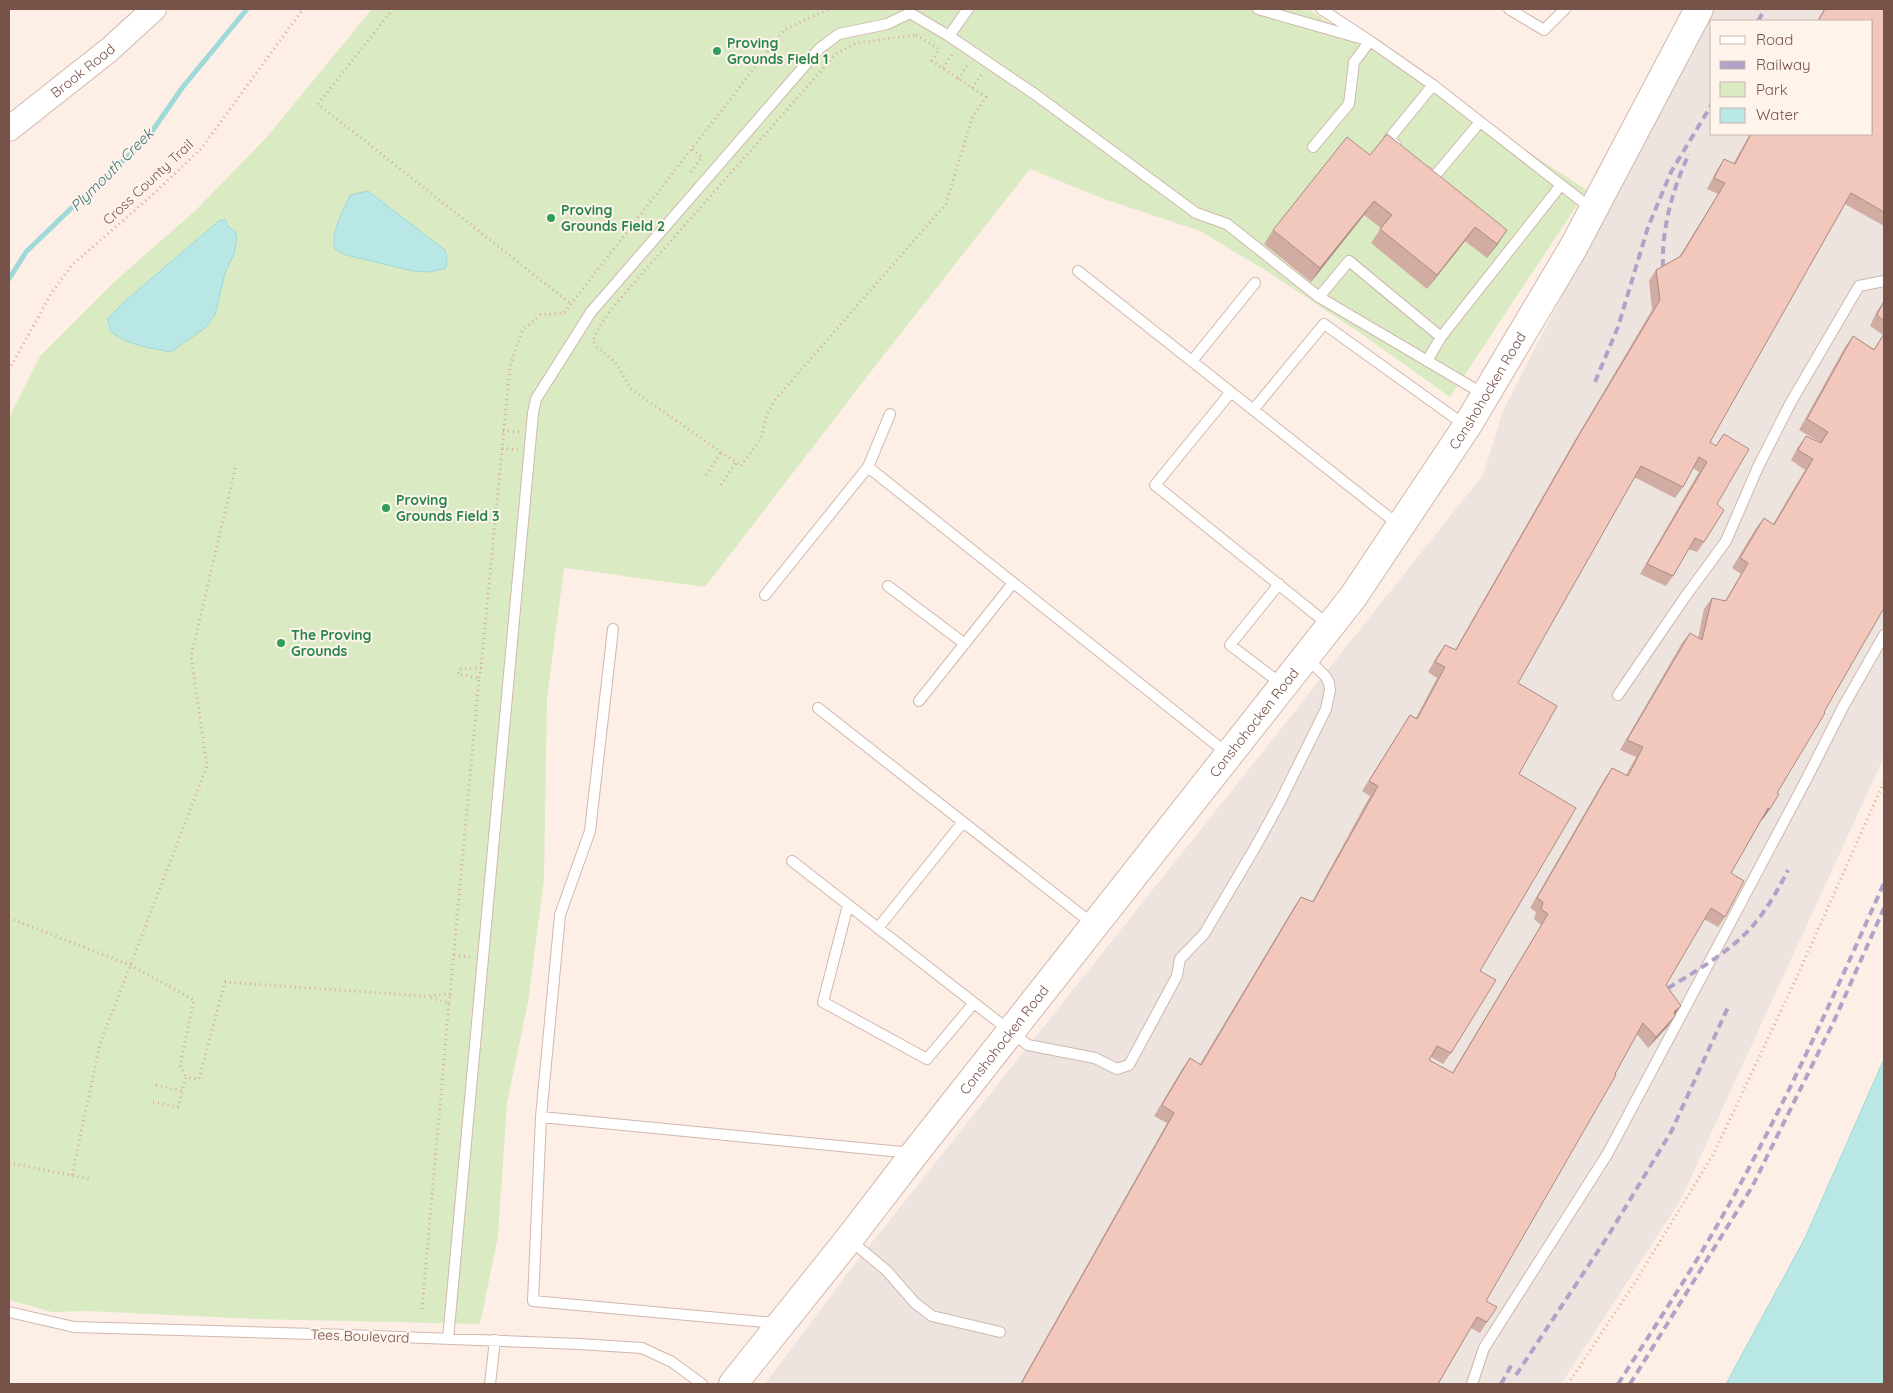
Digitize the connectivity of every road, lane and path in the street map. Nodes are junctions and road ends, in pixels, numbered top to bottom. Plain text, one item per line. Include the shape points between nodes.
1 (154, 9) edge
2 (303, 9) edge
3 (393, 9) edge
4 (829, 9) edge
5 (968, 9) edge
6 (1258, 9) edge
7 (1321, 9) edge
8 (1508, 9) edge
9 (1565, 9) edge
10 (1699, 9) edge
11 (910, 11) edge
12 (948, 36) junction
13 (1370, 41) junction
14 (959, 44) junction
15 (975, 54) junction
16 (989, 64) junction
17 (943, 68) junction
18 (958, 79) junction
19 (1434, 85) junction
20 (972, 88) junction
21 (1480, 122) junction
22 (9, 129) edge
23 (1313, 147) dead end
24 (692, 149) junction
25 (1404, 152) edge
26 (1419, 164) edge
27 (691, 172) dead end
28 (1561, 185) junction
29 (1593, 210) junction
30 (1078, 271) dead end
31 (1884, 281) edge
32 (1256, 283) dead end
33 (1319, 297) junction
34 (571, 304) junction
35 (1441, 337) junction
36 (1192, 361) junction
37 (1427, 361) junction
38 (9, 370) edge
39 (1231, 392) junction
40 (1486, 396) junction
41 (1253, 410) junction
42 (890, 414) dead end
43 (1467, 426) junction
44 (721, 452) junction
45 (736, 462) junction
46 (236, 465) dead end
47 (868, 467) junction
48 (706, 475) dead end
49 (721, 485) dead end
50 (1401, 526) junction
51 (1013, 583) junction
52 (1279, 584) junction
53 (888, 586) dead end
54 (765, 595) dead end
55 (1330, 626) junction
56 (613, 629) dead end
57 (1884, 634) edge
58 (965, 644) junction
59 (1306, 657) junction
60 (480, 668) junction
61 (479, 678) junction
62 (1283, 686) junction
63 (1618, 695) dead end
64 (920, 701) dead end
65 (818, 708) dead end
66 (1229, 755) junction
67 (1884, 782) edge
68 (963, 822) junction
69 (792, 861) dead end
70 (848, 905) junction
71 (9, 918) edge
72 (1094, 926) junction
73 (878, 928) junction
74 (130, 965) junction
75 (450, 994) junction
76 (425, 996) junction
77 (449, 1003) junction
78 (974, 1003) junction
79 (1011, 1031) junction
80 (186, 1077) junction
81 (156, 1085) dead end
82 (182, 1091) junction
83 (153, 1102) dead end
84 (541, 1117) junction
85 (915, 1153) junction
86 (9, 1163) edge
87 (72, 1176) junction
88 (91, 1179) dead end
89 (849, 1239) junction
90 (422, 1310) dead end
91 (9, 1312) edge
92 (781, 1324) junction
93 (1000, 1332) dead end
94 (448, 1339) junction
95 (494, 1340) junction
96 (490, 1384) edge
97 (702, 1384) edge
98 (733, 1384) edge
99 (1472, 1384) edge
100 (1568, 1384) edge

1 - 22 street, Brook Road via 109,50
2 - 38 path, Cross County Trail via 201,149 72,265 52,292
3 - 34 path via 318,104
4 - 24 path via 784,30
5 - 12 lane
6 - 13 lane
7 - 13 lane
8 - 9 lane via 1544,30
10 - 29 main road, Conshohocken Road
11 - 12 lane
11 - 94 lane via 886,24 839,34 820,48 592,312 536,399
12 - 14 lane
13 - 19 lane
13 - 23 lane via 1354,62 1349,104
14 - 15 lane
14 - 17 path
15 - 16 lane
15 - 18 path
16 - 20 path
16 - 33 lane via 1196,213 1227,224
17 - 18 path
17 - 44 path via 932,61 939,49 916,35 856,43 836,54 646,269 596,334 596,347 615,362 631,389
18 - 20 path
19 - 21 lane
19 - 25 lane via 1389,140
20 - 45 path via 986,97 972,118 946,204 774,401 767,414 761,440 741,466
21 - 26 lane via 1434,177
21 - 28 lane
24 - 27 path via 702,157
24 - 34 path
28 - 29 lane
28 - 35 lane
29 - 40 main road, Conshohocken Road
30 - 36 lane
31 - 63 lane via 1859,286 1758,467 1726,541
32 - 36 lane
33 - 35 lane via 1349,261
33 - 37 lane
34 - 60 path via 564,313 540,315 522,332 510,366
35 - 37 lane
36 - 39 lane
37 - 40 lane
39 - 41 lane
39 - 52 lane via 1155,485
40 - 43 main road, Conshohocken Road
41 - 43 lane via 1324,324
41 - 50 lane
42 - 47 lane
43 - 50 main road, Conshohocken Road
44 - 45 path
44 - 48 path
45 - 49 path
46 - 74 path via 190,656 207,766
47 - 51 lane
47 - 54 lane
50 - 55 main road, Conshohocken Road
51 - 58 lane
51 - 66 lane
52 - 55 lane
52 - 62 lane via 1230,645
53 - 58 lane
55 - 59 main road, Conshohocken Road
56 - 84 lane via 590,831 560,915
57 - 99 lane via 1608,1153 1484,1348
58 - 64 lane
59 - 62 main road, Conshohocken Road
59 - 79 lane via 1329,683 1326,710 1253,851 1204,934 1180,959 1177,976 1128,1065 1117,1069 1095,1058 1037,1048
60 - 61 path
60 - 61 path via 460,669 458,674
61 - 75 path
62 - 66 main road, Conshohocken Road
65 - 68 lane
66 - 72 main road, Conshohocken Road
67 - 100 path via 1714,1153
68 - 72 lane
68 - 73 lane
69 - 70 lane
70 - 73 lane
70 - 78 lane via 823,1002 927,1059
71 - 74 path
72 - 79 main road, Conshohocken Road
73 - 78 lane
74 - 80 path via 194,1000 180,1065
74 - 87 path via 100,1044
75 - 76 path
75 - 77 path
76 - 77 path
76 - 80 path via 226,982 199,1079
77 - 90 path
78 - 79 lane
79 - 85 main road, Conshohocken Road
80 - 82 path
81 - 82 path
82 - 83 path via 178,1107
84 - 85 lane
84 - 92 lane via 533,1301
85 - 89 main road, Conshohocken Road
86 - 87 path
87 - 88 path
89 - 92 main road, Conshohocken Road
89 - 93 lane via 887,1270 915,1303 932,1316
91 - 94 lane, Tees Boulevard via 74,1327
92 - 98 main road, Conshohocken Road
94 - 95 lane, Tees Boulevard
95 - 96 lane
95 - 97 lane, Tees Boulevard via 642,1348 672,1362

